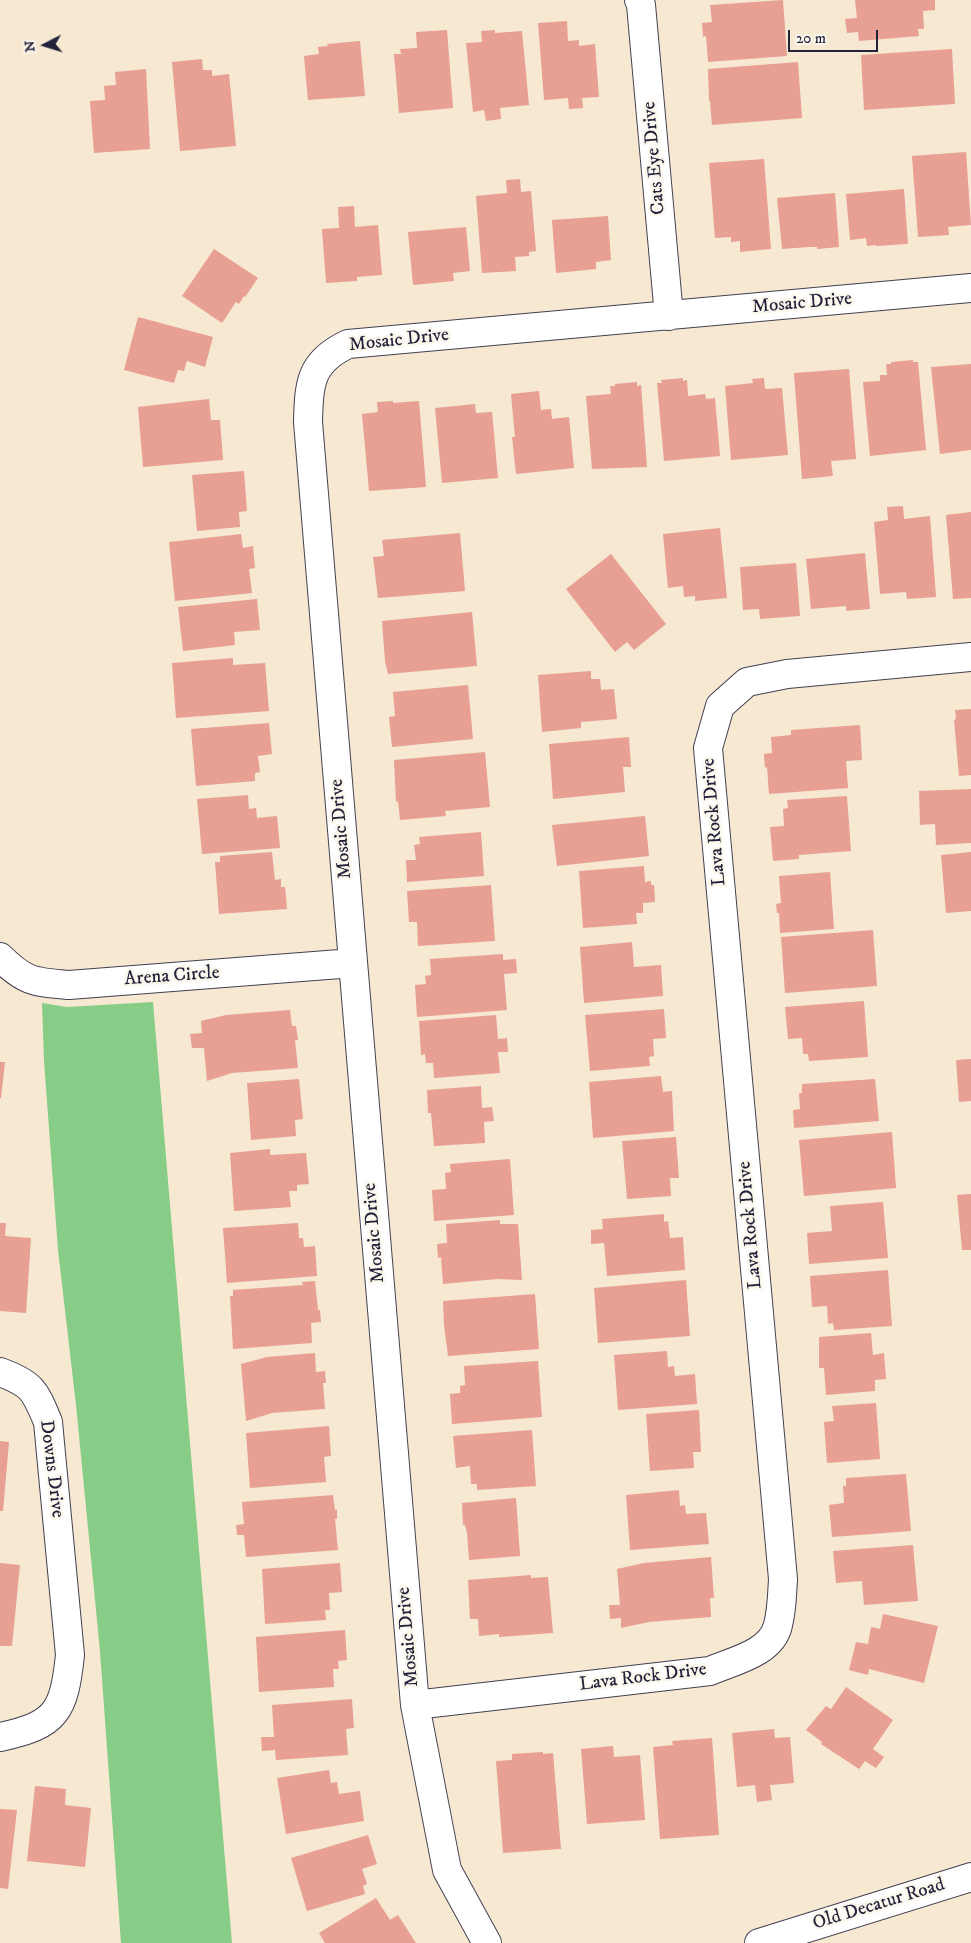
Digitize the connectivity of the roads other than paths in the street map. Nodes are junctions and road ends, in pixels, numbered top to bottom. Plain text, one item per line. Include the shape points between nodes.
1 (639, 0) edge
2 (971, 288) edge
3 (669, 316) junction
4 (971, 658) edge
5 (0, 957) edge
6 (353, 964) junction
7 (0, 1372) edge
8 (415, 1705) junction
9 (0, 1737) edge
10 (971, 1877) edge
11 (813, 1934) edge
12 (487, 1943) edge
13 (759, 1943) edge

1 - 3 street, Cats Eye Drive
2 - 3 street, Mosaic Drive
3 - 6 street, Mosaic Drive via 348,344 331,352 317,368 311,383 308,422
4 - 8 street, Lava Rock Drive via 787,674 747,682 720,706 708,748 783,1578 778,1626 768,1644 710,1671
5 - 6 street, Arena Circle via 16,973 39,982 68,984
6 - 8 street, Mosaic Drive
7 - 9 street, Downs Drive via 21,1379 36,1394 48,1422 70,1655 67,1683 58,1708 43,1724 22,1733
8 - 12 street, Mosaic Drive via 447,1870
10 - 11 street, Old Decatur Road
11 - 13 street, Old Decatur Road

